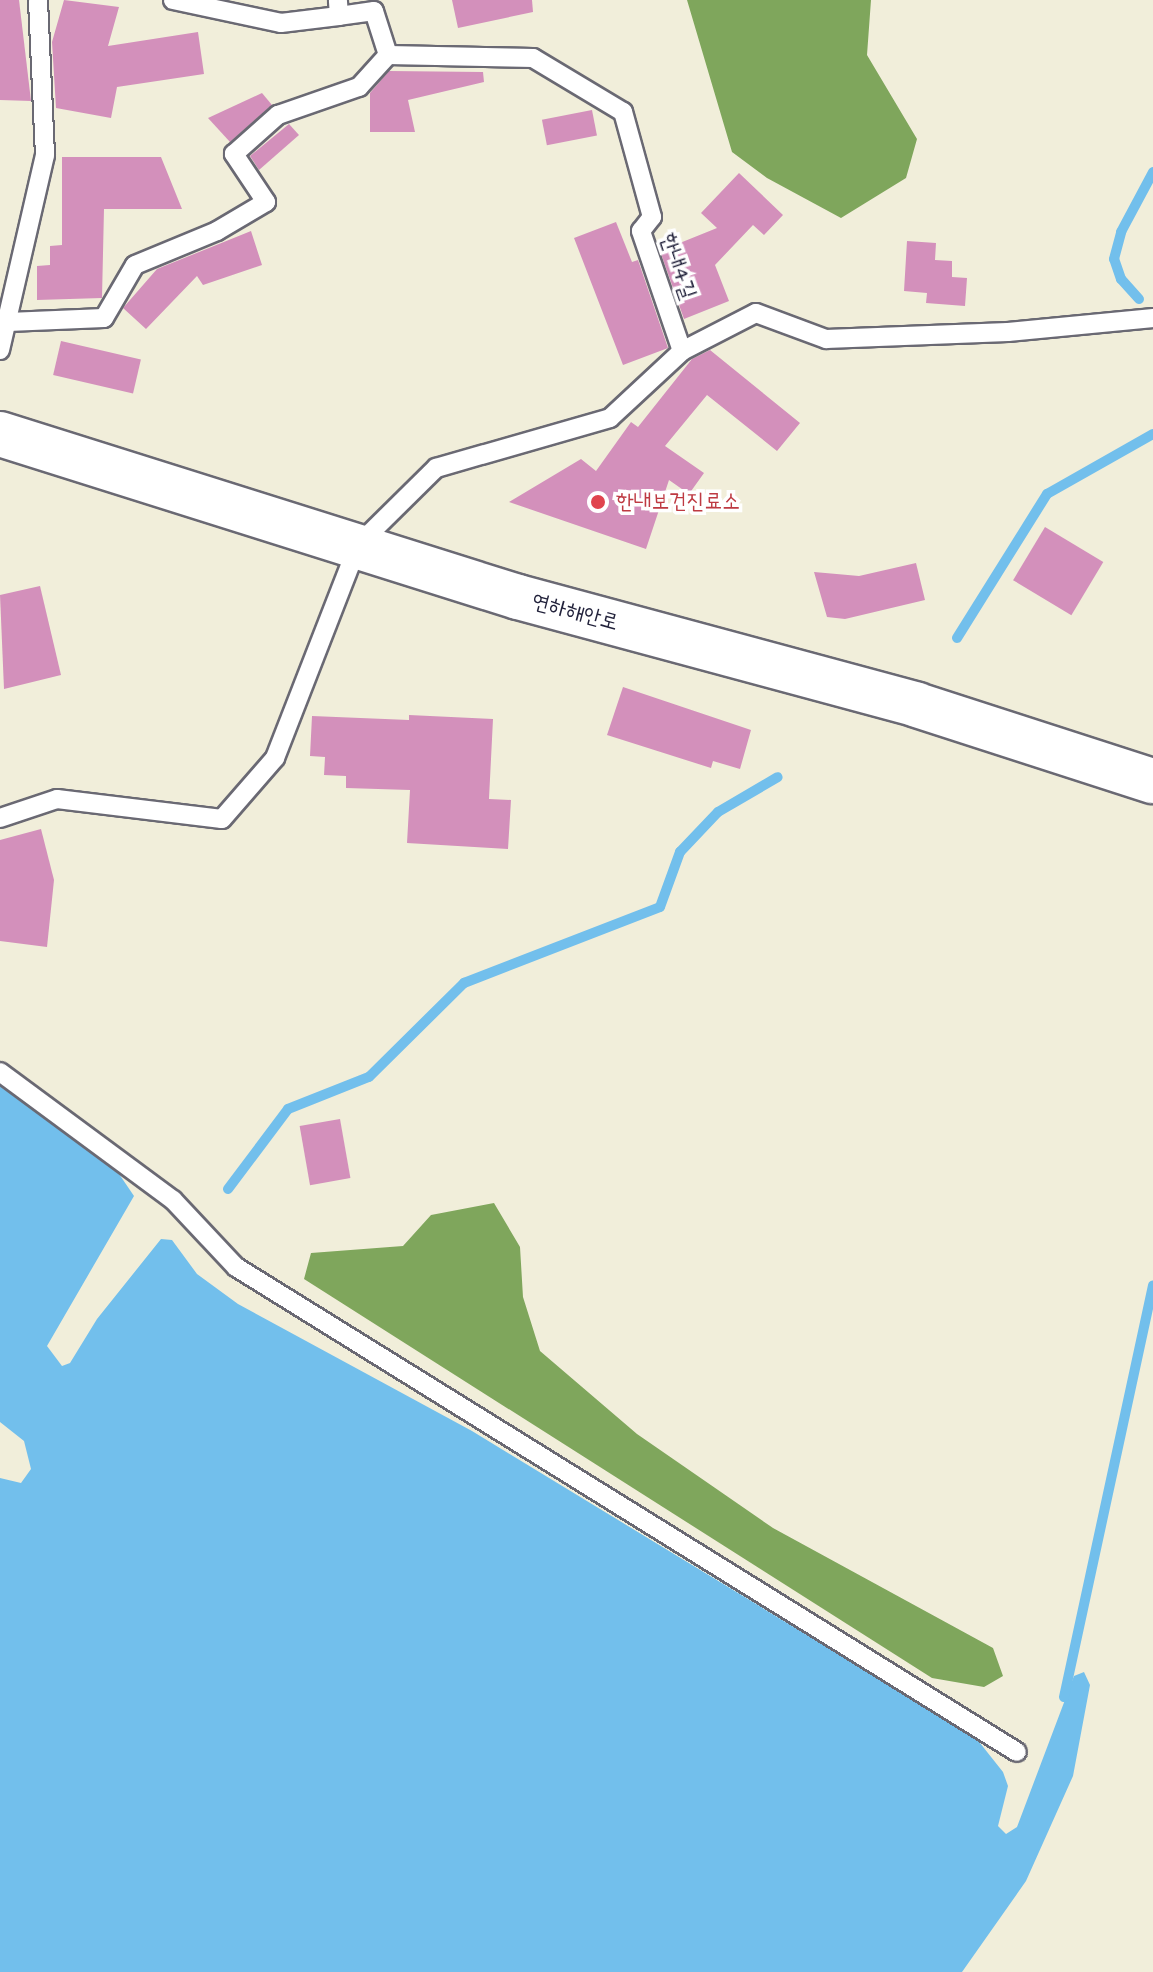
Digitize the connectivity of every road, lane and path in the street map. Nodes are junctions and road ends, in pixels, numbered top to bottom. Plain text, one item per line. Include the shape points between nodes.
1 (38, 0) edge
2 (173, 0) edge
3 (338, 8) edge
4 (388, 55) junction
5 (1153, 318) edge
6 (8, 322) junction
7 (0, 350) edge
8 (682, 351) junction
9 (0, 434) edge
10 (358, 545) junction
11 (1153, 781) edge
12 (0, 818) edge
13 (0, 1072) edge
14 (1017, 1752) dead end

1 - 6 lane via 45,155
2 - 3 lane via 281,23
3 - 4 lane via 374,11
4 - 6 lane via 359,87 278,115 234,154 266,202 217,231 135,265 104,318
4 - 8 lane, 한내4길 via 533,58 623,112 652,217 641,231
5 - 8 lane via 1008,332 826,339 756,313
6 - 7 lane
8 - 10 lane via 610,418 436,468
9 - 10 street, 연하해안로
10 - 11 street, 연하해안로 via 518,597 917,705
10 - 12 lane via 275,758 222,819 57,799
13 - 14 lane via 173,1200 236,1267

